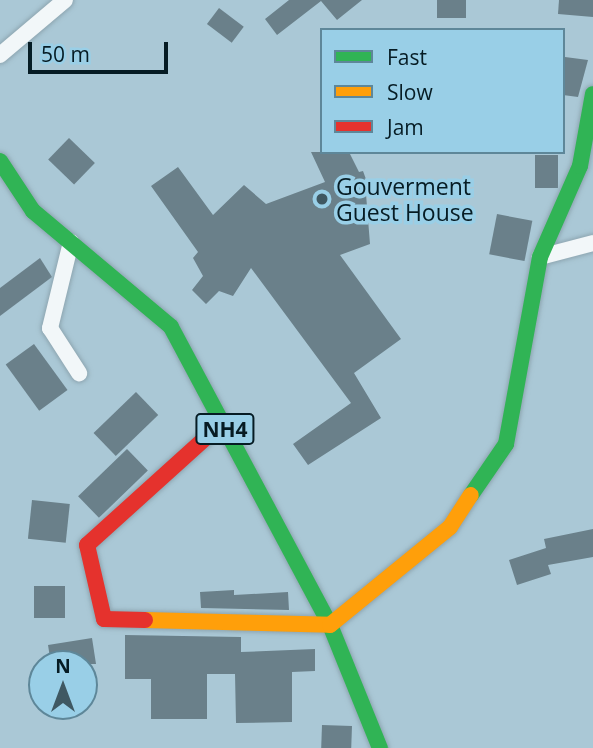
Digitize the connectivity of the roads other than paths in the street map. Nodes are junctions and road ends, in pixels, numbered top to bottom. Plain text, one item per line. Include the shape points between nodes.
1 (65, 0) edge
2 (0, 55) edge
3 (593, 94) edge
4 (0, 161) edge
5 (5, 176) edge
6 (71, 242) junction
7 (593, 243) edge
8 (540, 257) junction
9 (79, 373) dead end
10 (222, 423) junction
11 (330, 625) junction
12 (380, 748) edge

1 - 2 street
3 - 8 main road via 580,166
4 - 5 main road, NH4
5 - 6 main road, NH4 via 33,211
6 - 9 street via 50,328
6 - 10 main road, NH4 via 171,327
7 - 8 street
8 - 11 main road via 506,444 450,527
10 - 11 main road, NH4
10 - 11 main road via 87,545 103,619
11 - 12 main road, NH4

